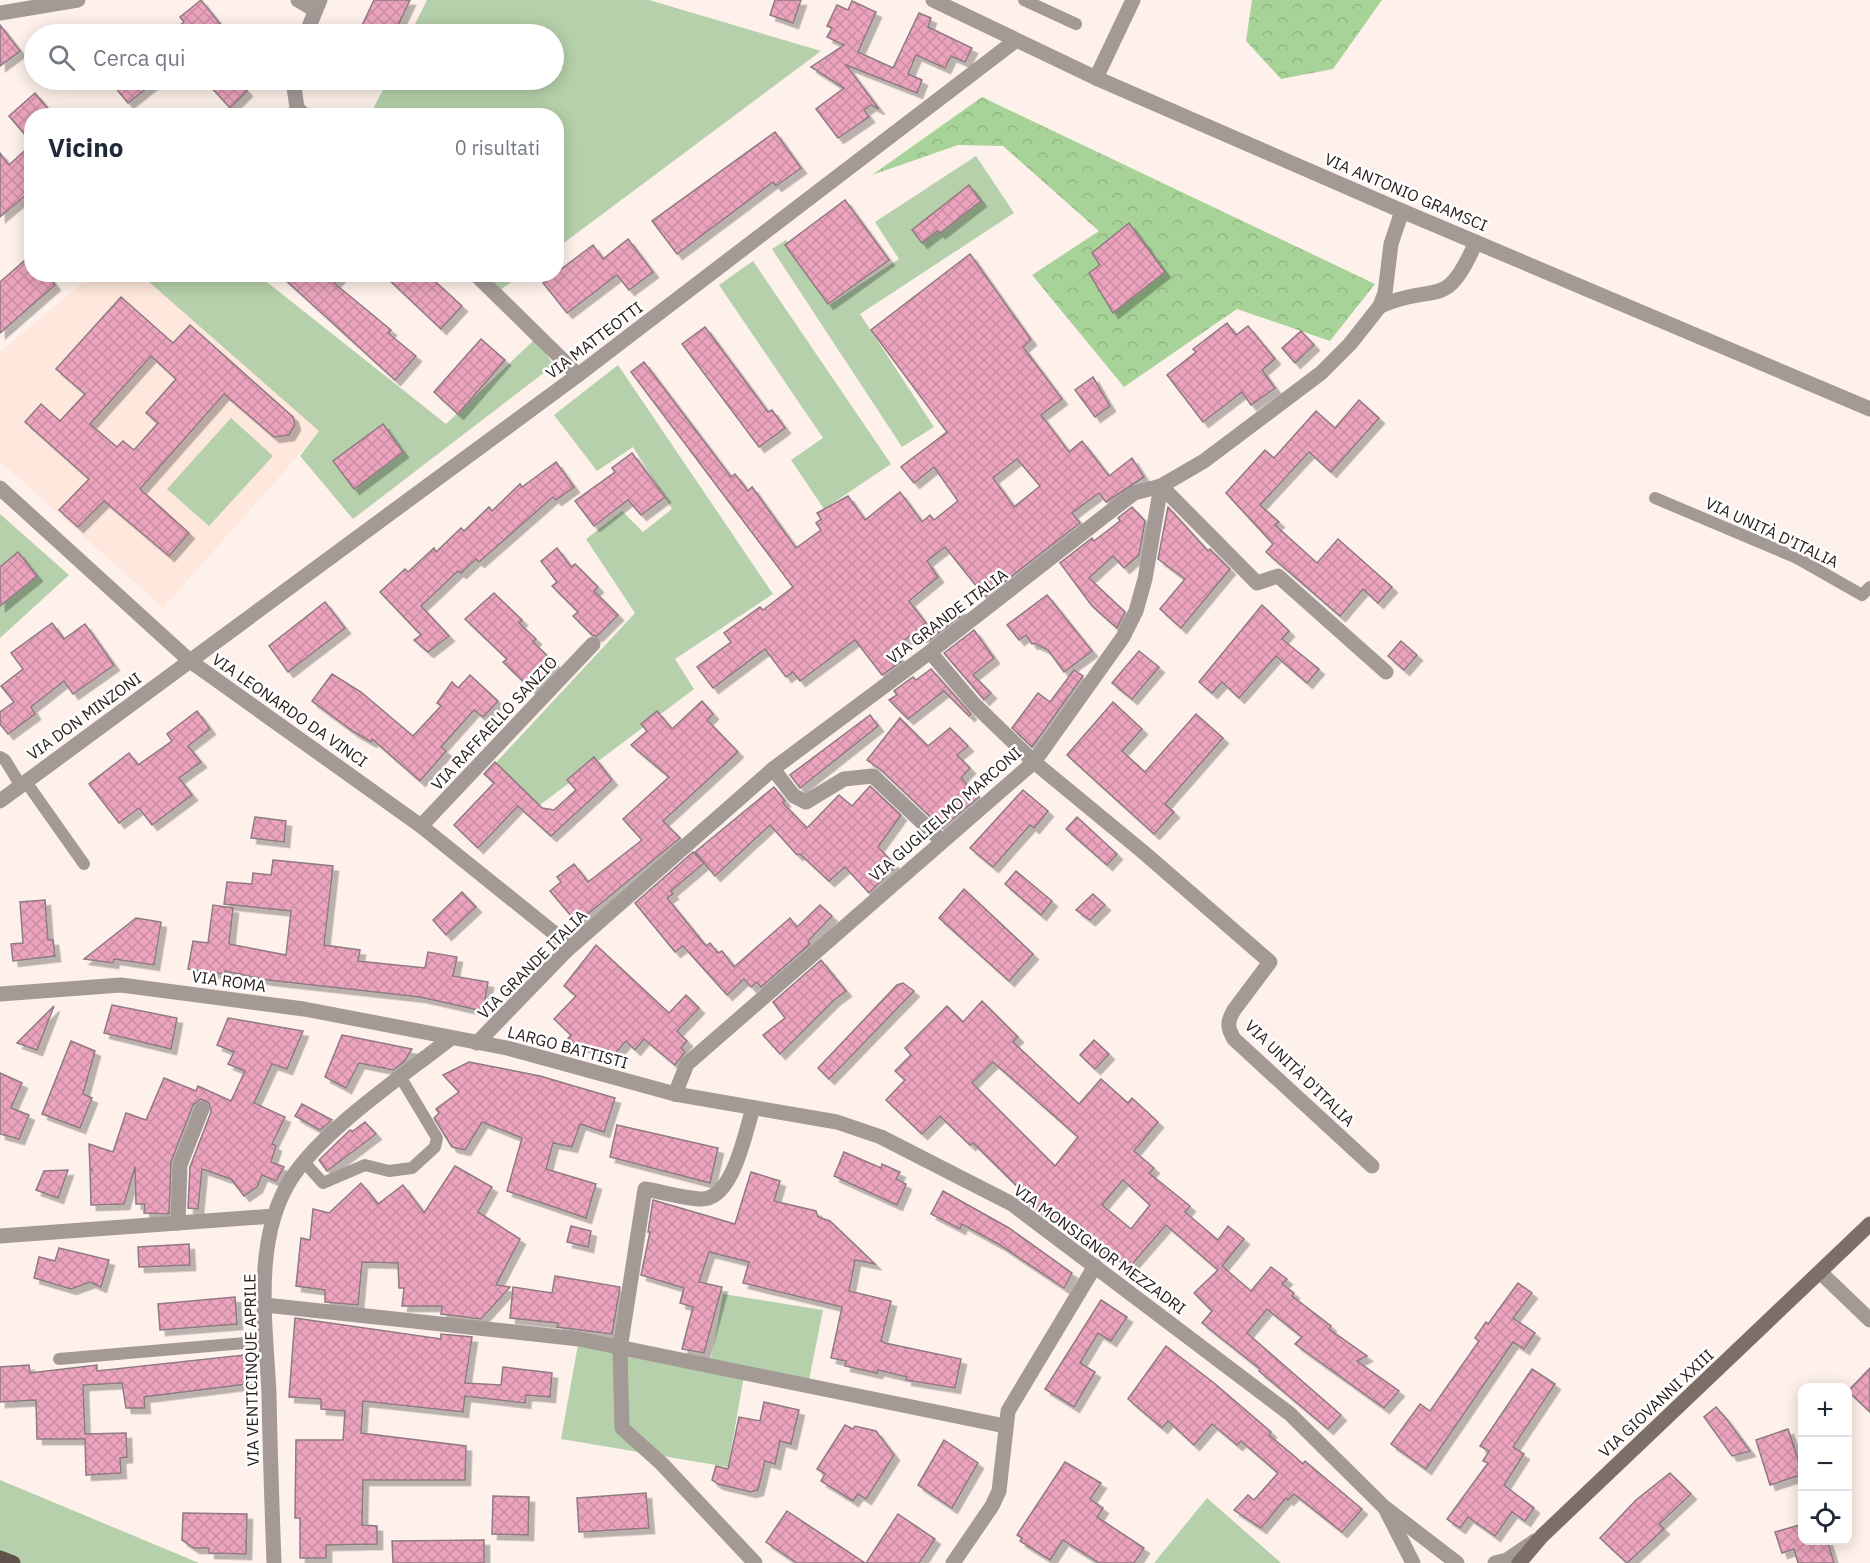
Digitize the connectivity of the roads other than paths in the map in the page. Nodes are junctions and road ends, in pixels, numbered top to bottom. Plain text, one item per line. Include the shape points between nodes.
1 (78, 0) edge
2 (298, 0) edge
3 (933, 0) edge
4 (1024, 0) edge
5 (1133, 0) edge
6 (318, 5) edge
7 (0, 13) edge
8 (310, 24) edge
9 (1076, 24) dead end
10 (1015, 41) junction
11 (1096, 78) junction
12 (294, 90) edge
13 (297, 108) edge
14 (1402, 211) junction
15 (1476, 242) junction
16 (483, 282) edge
17 (1380, 306) junction
18 (578, 375) junction
19 (1870, 409) edge
20 (1161, 486) junction
21 (0, 488) edge
22 (1655, 498) dead end
23 (1870, 587) edge
24 (593, 644) dead end
25 (930, 652) junction
26 (190, 661) junction
27 (1386, 672) dead end
28 (0, 757) edge
29 (1034, 762) junction
30 (773, 770) junction
31 (24, 784) junction
32 (0, 801) edge
33 (421, 826) junction
34 (942, 841) junction
35 (84, 864) dead end
36 (567, 950) junction
37 (0, 994) edge
38 (451, 1038) junction
39 (477, 1043) junction
40 (401, 1078) junction
41 (675, 1094) junction
42 (753, 1108) junction
43 (202, 1109) dead end
44 (304, 1162) junction
45 (1372, 1166) dead end
46 (274, 1216) junction
47 (177, 1223) junction
48 (1870, 1224) edge
49 (0, 1236) edge
50 (1095, 1266) junction
51 (1821, 1273) junction
52 (265, 1305) junction
53 (1870, 1320) edge
54 (267, 1341) junction
55 (621, 1349) junction
56 (59, 1359) dead end
57 (1005, 1426) junction
58 (1384, 1506) junction
59 (1542, 1536) junction
60 (0, 1558) edge
61 (1458, 1562) edge
62 (13, 1563) edge
63 (274, 1563) edge
64 (755, 1563) edge
65 (953, 1563) edge
66 (1413, 1563) edge
67 (1495, 1563) edge
68 (1519, 1563) edge

1 - 7 street
2 - 6 street
3 - 10 street, VIA ANTONIO GRAMSCI
4 - 9 lane
5 - 11 street
6 - 8 street
10 - 11 street, VIA ANTONIO GRAMSCI
10 - 18 street, VIA MATTEOTTI
11 - 14 street, VIA ANTONIO GRAMSCI
12 - 13 street
14 - 15 street, VIA ANTONIO GRAMSCI
14 - 17 street, VIA GRANDE ITALIA via 1390,244 1388,280
15 - 17 street via 1452,286
15 - 19 street, VIA ANTONIO GRAMSCI
16 - 18 street
17 - 20 street, VIA GRANDE ITALIA via 1321,373 1231,442
18 - 26 street, VIA MATTEOTTI
20 - 25 street, VIA GRANDE ITALIA via 1134,493
20 - 27 street via 1257,583 1278,576
20 - 29 street, VIA GUGLIELMO MARCONI via 1136,611 1123,637
21 - 26 street, VIA LEONARDO DA VINCI
22 - 23 lane, VIA UNITÀ D'ITALIA via 1797,558 1862,595
24 - 33 street, VIA RAFFAELLO SANZIO
25 - 29 street via 974,704
25 - 30 street, VIA GRANDE ITALIA
26 - 31 street, VIA DON MINZONI
26 - 33 street, VIA LEONARDO DA VINCI
28 - 31 lane
29 - 34 street, VIA GUGLIELMO MARCONI
29 - 45 street, VIA UNITÀ D'ITALIA via 1270,962 1234,1010 1228,1028 1234,1039
30 - 34 street via 794,796 806,802 844,779 873,776
30 - 36 street, VIA GRANDE ITALIA
31 - 32 street, VIA DON MINZONI
31 - 35 lane
33 - 36 street, VIA LEONARDO DA VINCI via 559,937
34 - 41 street, VIA GUGLIELMO MARCONI via 687,1064
36 - 39 street, VIA GRANDE ITALIA
37 - 38 street, VIA ROMA via 121,985 304,1009
38 - 39 street, LARGO BATTISTI
38 - 40 street, VIA VENTICINQUE APRILE
39 - 41 street, LARGO BATTISTI
40 - 44 street, VIA VENTICINQUE APRILE via 334,1131
40 - 44 lane via 437,1138 435,1147 412,1168 389,1171 364,1165 323,1183
41 - 42 street, VIA MONSIGNOR MEZZADRI
42 - 50 street, VIA MONSIGNOR MEZZADRI via 837,1122 881,1137 1012,1204
42 - 55 street via 729,1181 717,1194 703,1199 645,1188
43 - 47 street via 180,1165
44 - 46 street, VIA VENTICINQUE APRILE via 290,1180
46 - 47 street
46 - 52 street, VIA VENTICINQUE APRILE
47 - 49 street
48 - 51 street, VIA GIOVANNI XXIII
50 - 57 street via 1008,1412
50 - 58 street, VIA MONSIGNOR MEZZADRI via 1290,1414
51 - 53 street
51 - 59 street, VIA GIOVANNI XXIII
52 - 54 street, VIA VENTICINQUE APRILE
52 - 55 street via 579,1339
54 - 56 lane
54 - 63 street, VIA VENTICINQUE APRILE
55 - 57 street
55 - 64 street via 622,1428 662,1464
57 - 65 street via 999,1491
58 - 61 street
58 - 66 street
59 - 67 street via 1507,1560
59 - 68 street, VIA GIOVANNI XXIII
60 - 62 main road

